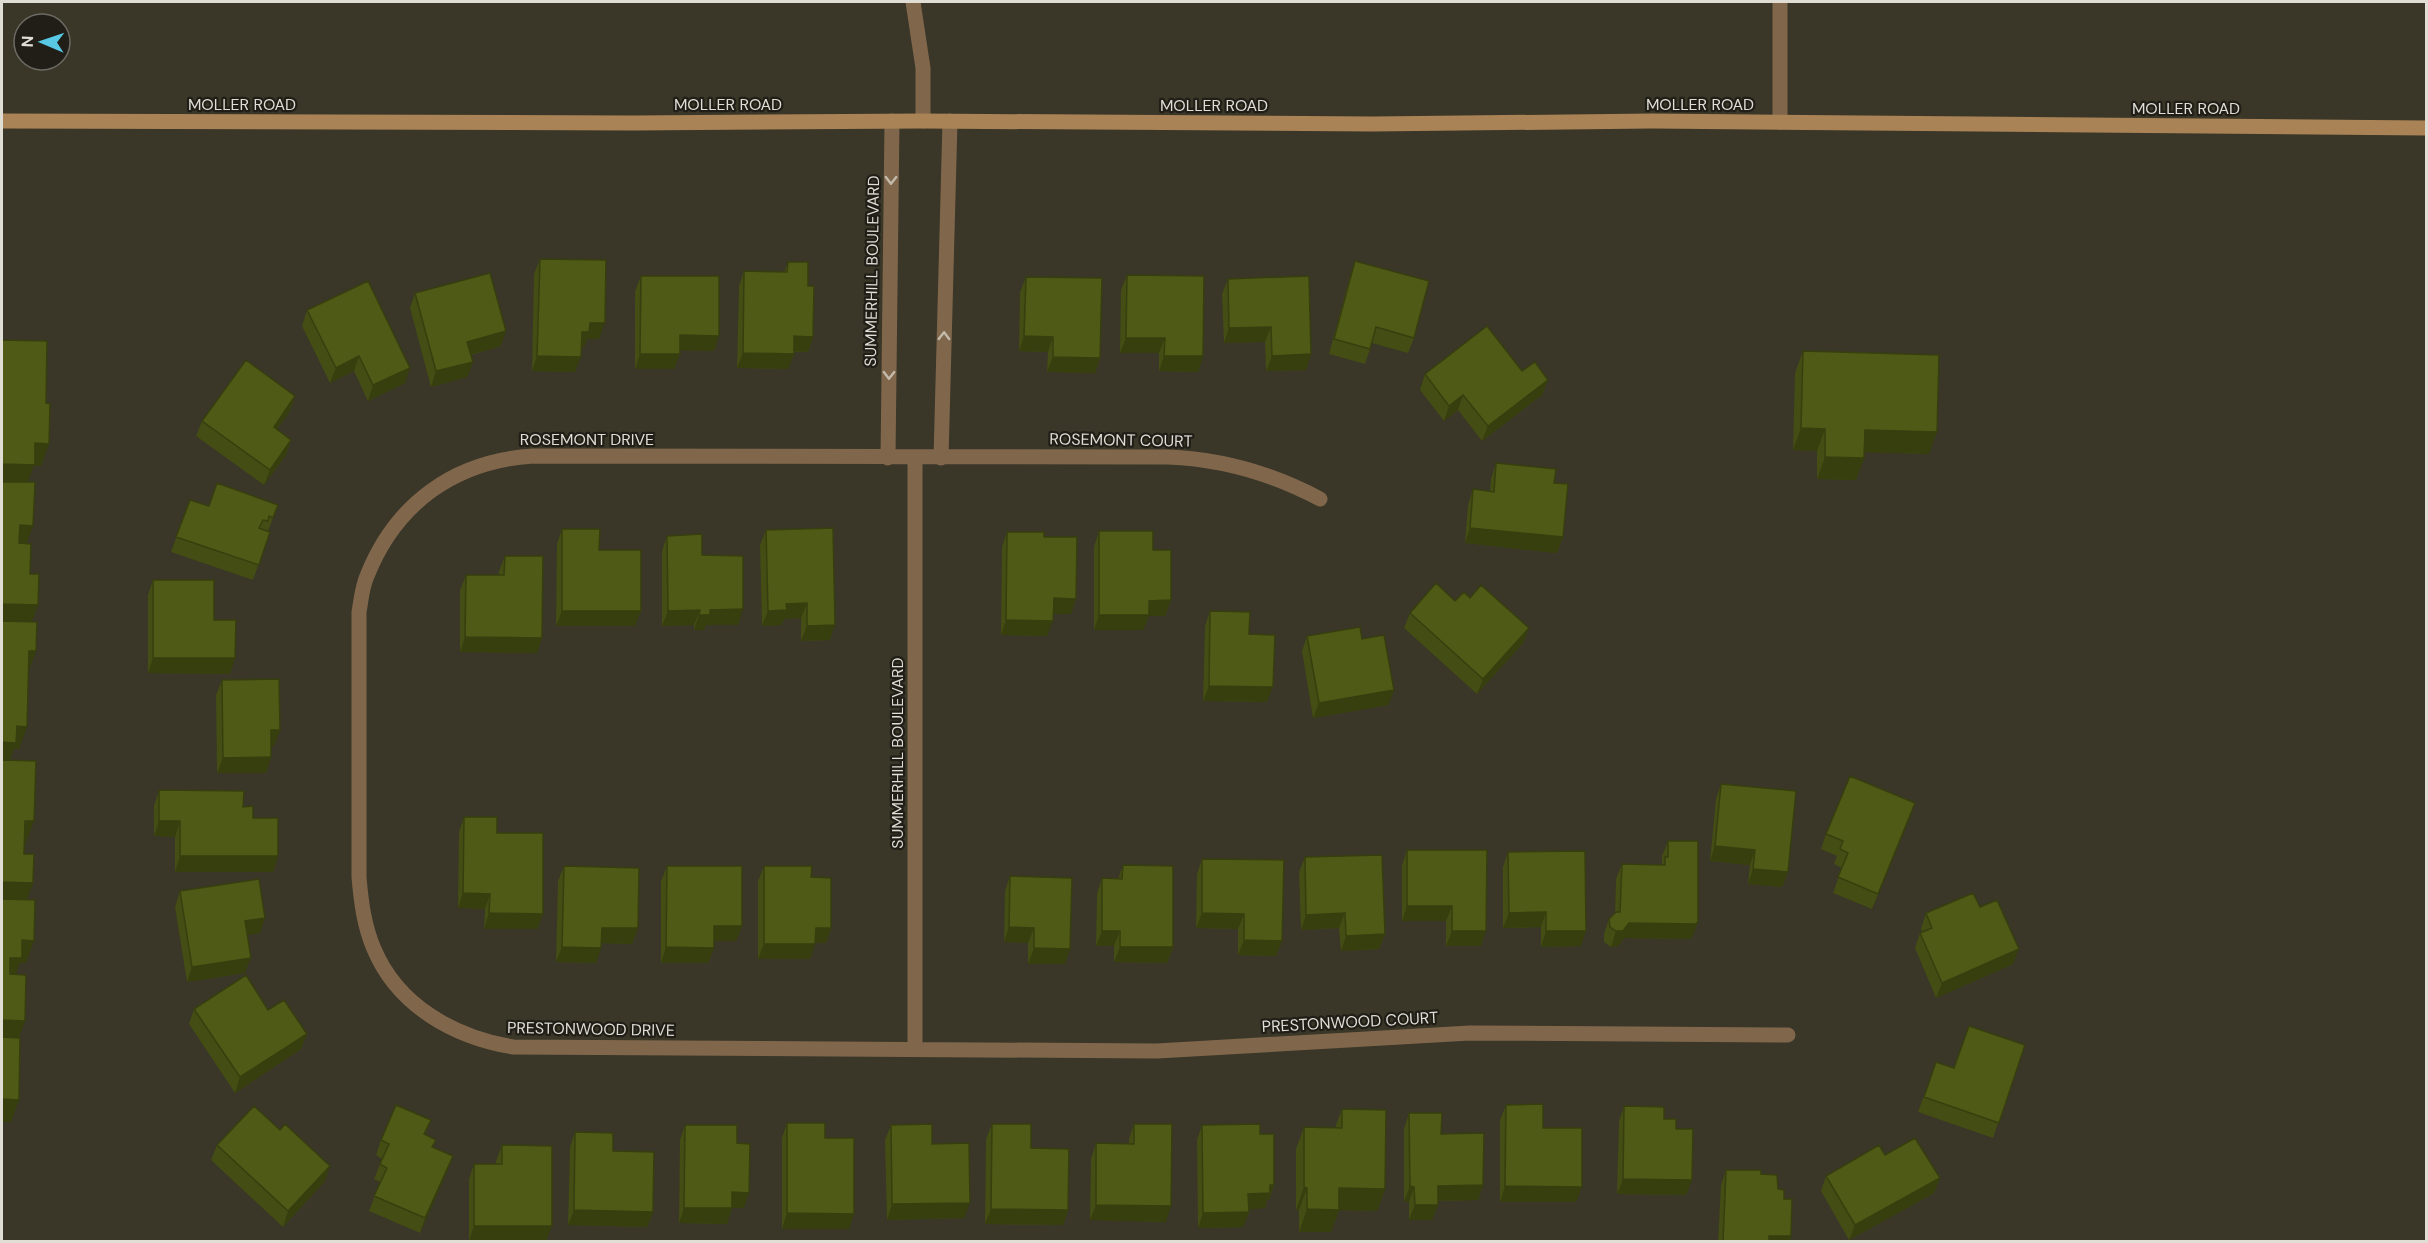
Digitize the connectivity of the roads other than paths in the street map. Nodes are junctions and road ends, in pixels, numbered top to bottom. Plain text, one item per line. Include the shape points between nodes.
1 (913, 2) edge
2 (1780, 2) edge
3 (2, 121) edge
4 (892, 121) junction
5 (923, 121) junction
6 (950, 121) junction
7 (1780, 122) junction
8 (2427, 128) edge
9 (888, 458) junction
10 (915, 458) junction
11 (941, 458) junction
12 (1320, 499) dead end
13 (358, 630) joint
14 (1788, 1035) dead end
15 (915, 1049) junction

1 - 5 street via 923,68
2 - 7 street
3 - 4 street, MOLLER ROAD
4 - 5 street, MOLLER ROAD
4 -> 9 street, SUMMERHILL BOULEVARD
5 - 6 street, MOLLER ROAD
6 - 7 street, MOLLER ROAD
11 -> 6 street
7 - 8 street, MOLLER ROAD
9 - 10 street, ROSEMONT DRIVE
9 - 13 street, ROSEMONT DRIVE via 533,456 496,460 461,472 429,490 403,515 382,544 366,577
10 - 11 street, ROSEMONT COURT
10 - 15 street, SUMMERHILL BOULEVARD
11 - 12 street, ROSEMONT COURT via 1182,457 1258,472
13 - 15 street, PRESTONWOOD DRIVE via 359,877 363,913 381,963 402,992 430,1016 468,1037 513,1047
14 - 15 street, PRESTONWOOD COURT via 1470,1033 1167,1051

